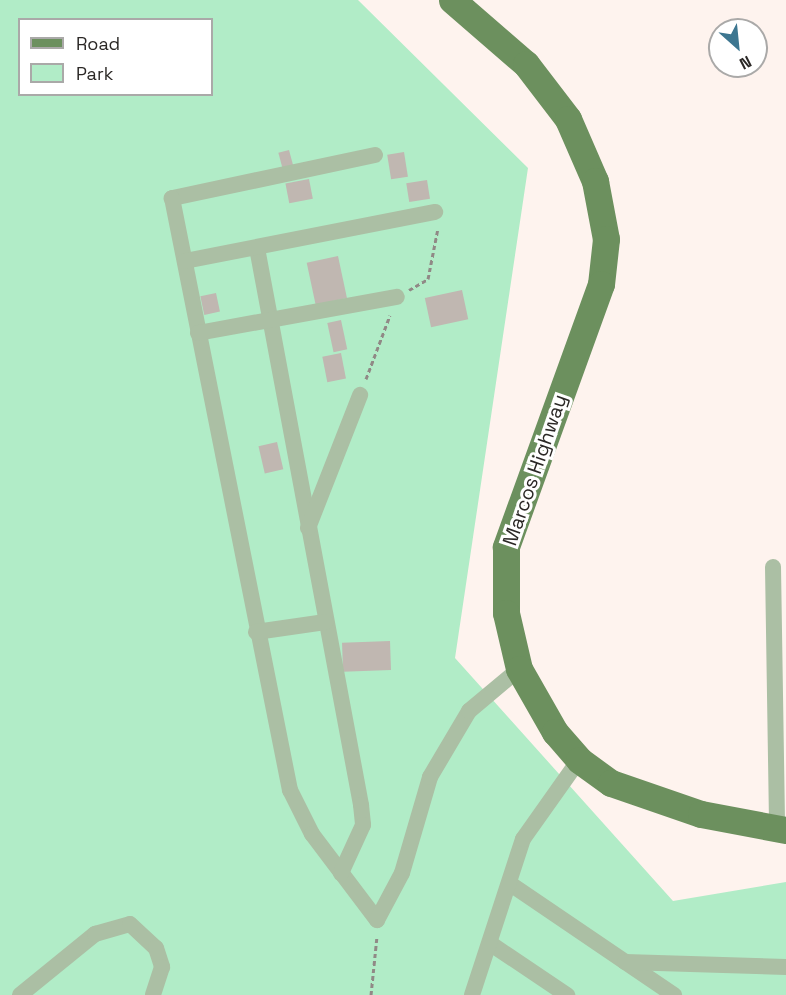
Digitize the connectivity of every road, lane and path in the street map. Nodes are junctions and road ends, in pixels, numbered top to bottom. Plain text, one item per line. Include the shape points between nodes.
1 (452, 0) edge
2 (375, 155) dead end
3 (435, 212) dead end
4 (257, 248) junction
5 (185, 261) junction
6 (397, 297) dead end
7 (271, 320) junction
8 (198, 333) junction
9 (360, 395) dead end
10 (308, 529) junction
11 (773, 567) dead end
12 (325, 622) junction
13 (256, 632) junction
14 (519, 669) junction
15 (579, 760) junction
16 (782, 831) edge
17 (341, 873) junction
18 (512, 885) junction
19 (377, 920) junction
20 (491, 944) junction
21 (623, 962) junction
22 (786, 967) edge
23 (20, 995) edge
24 (153, 995) edge
25 (371, 995) edge
26 (472, 995) edge
27 (567, 995) edge
28 (674, 995) edge

1 - 14 main road, Marcos Highway via 526,64 568,118 595,181 606,239 601,284 506,547 506,613
2 - 5 street via 172,198
3 - 4 street
4 - 5 street
4 - 7 street
5 - 8 street
6 - 7 street
7 - 8 street
7 - 10 street
8 - 13 street
9 - 10 street
10 - 12 street
11 - 16 street
12 - 13 street
12 - 17 street via 363,825
13 - 17 street via 290,790
14 - 15 main road, Marcos Highway via 540,711
14 - 19 street via 469,711 435,768 402,873
15 - 16 main road, Marcos Highway via 640,797
15 - 18 street via 523,839
17 - 19 street
18 - 20 street
18 - 21 street
19 - 25 path
20 - 26 street
20 - 27 street
21 - 22 street
21 - 28 street
23 - 24 street via 95,934 130,924 156,948 162,968

